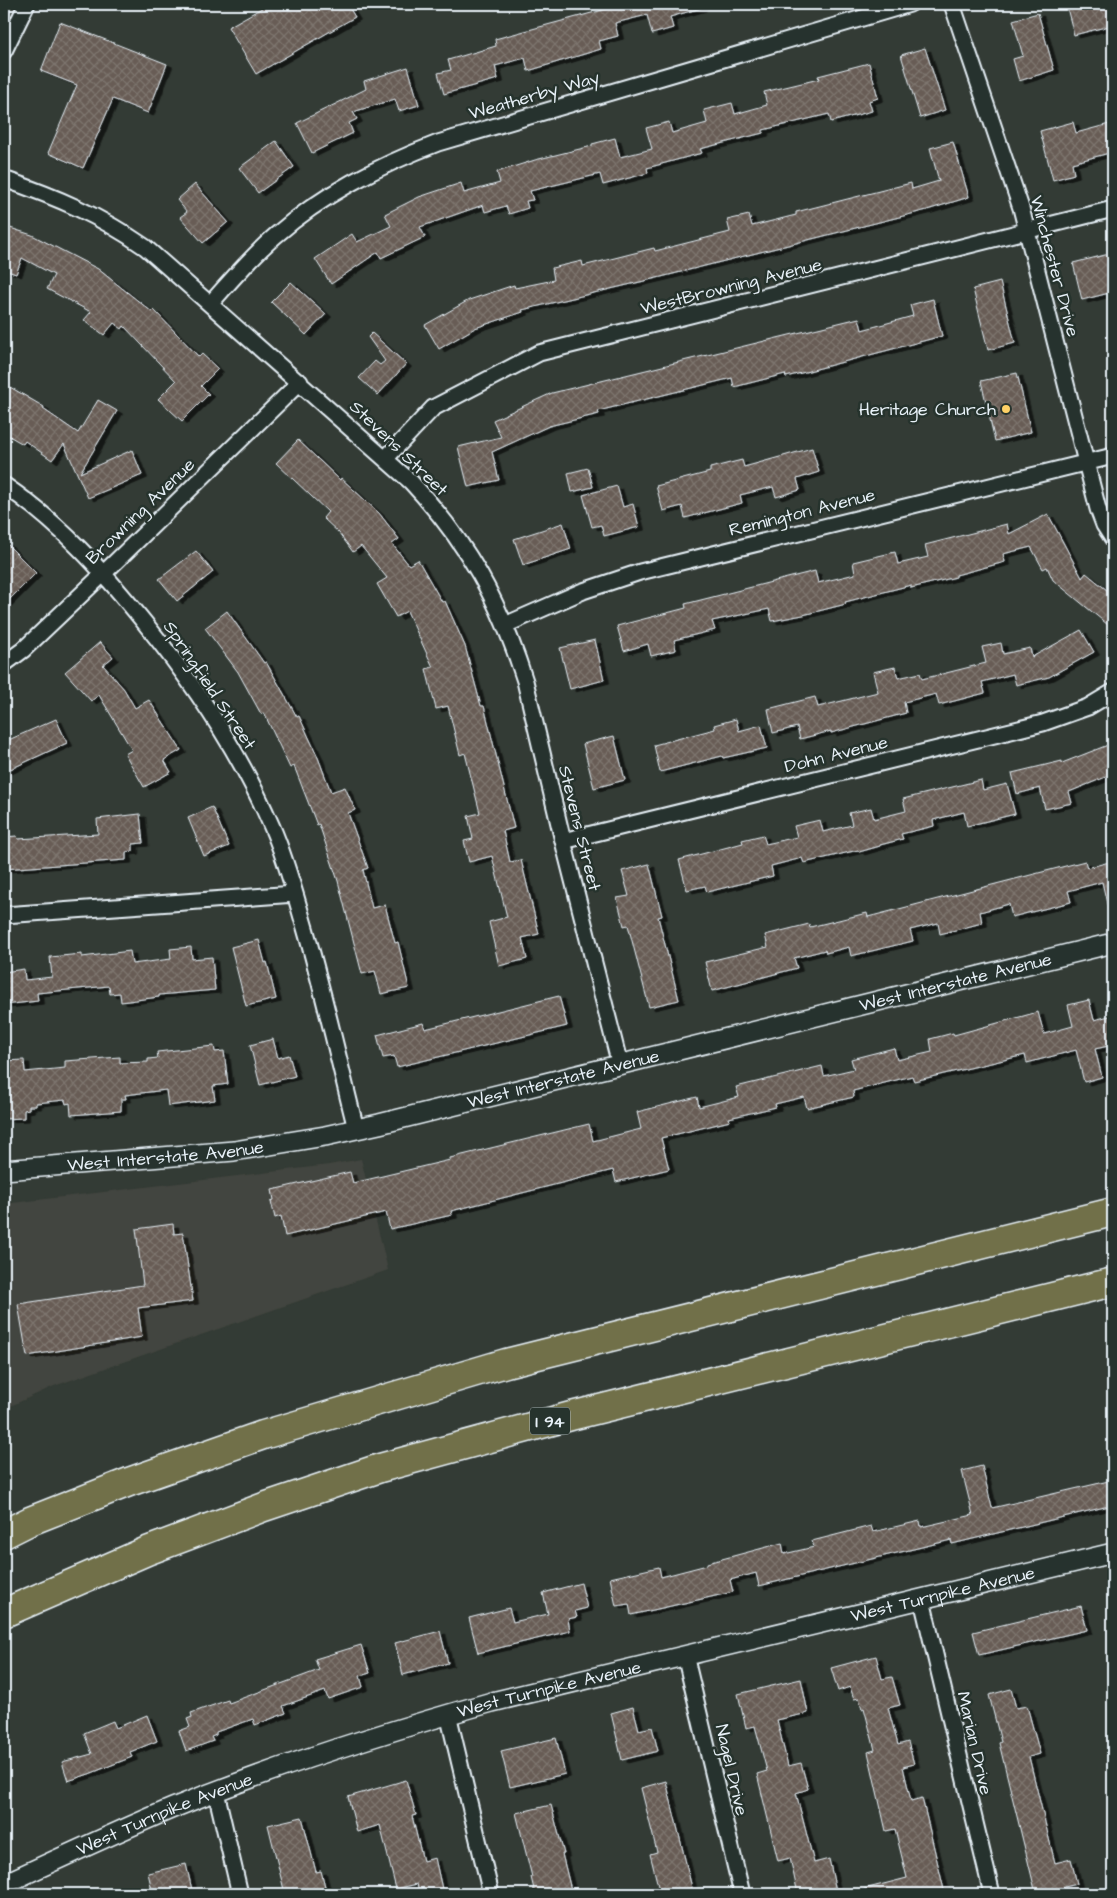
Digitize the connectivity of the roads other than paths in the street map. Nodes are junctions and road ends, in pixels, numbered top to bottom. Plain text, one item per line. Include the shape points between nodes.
1 (26, 4) edge
2 (910, 4) edge
3 (952, 4) edge
4 (4, 51) edge
5 (4, 179) edge
6 (1113, 208) edge
7 (1027, 230) junction
8 (211, 303) junction
9 (300, 382) junction
10 (1113, 456) edge
11 (386, 458) junction
12 (1085, 463) junction
13 (4, 486) edge
14 (1113, 539) edge
15 (104, 573) junction
16 (505, 625) junction
17 (4, 664) edge
18 (1113, 692) edge
19 (563, 841) junction
20 (295, 894) junction
21 (4, 915) edge
22 (1113, 943) edge
23 (620, 1065) junction
24 (356, 1129) junction
25 (4, 1170) edge
26 (1113, 1212) edge
27 (1113, 1282) edge
28 (4, 1534) edge
29 (1113, 1553) edge
30 (922, 1600) junction
31 (4, 1613) edge
32 (685, 1655) junction
33 (448, 1714) junction
34 (216, 1792) junction
35 (4, 1884) edge
36 (240, 1894) edge
37 (491, 1894) edge
38 (742, 1894) edge
39 (992, 1894) edge

1 - 4 street
2 - 8 street, Weatherby Way via 447,140 410,154 354,180 295,220 258,252
3 - 7 street, Winchester Drive
5 - 8 street, Stevens Street via 80,208 123,232
6 - 7 street, WestBrowning Avenue
7 - 11 street, WestBrowning Avenue via 540,353 434,408
7 - 12 street, Winchester Drive
8 - 9 street, Stevens Street
9 - 11 street, Stevens Street
9 - 15 street, Browning Avenue
10 - 12 street, Remington Avenue
11 - 16 street, Stevens Street via 429,501 465,548 491,592
12 - 14 street, Winchester Drive via 1098,509
12 - 16 street, Remington Avenue via 640,572 584,591
13 - 15 street, Springfield Street via 34,507
15 - 17 street, Browning Avenue
15 - 20 street, Springfield Street via 175,662 228,740 258,795
16 - 19 street, Stevens Street via 525,681
18 - 19 street, Dohn Avenue via 1088,707 1043,723
19 - 23 street, Stevens Street
20 - 21 street
20 - 24 street, Springfield Street
22 - 23 street, West Interstate Avenue
23 - 24 street, West Interstate Avenue
24 - 25 street, West Interstate Avenue via 234,1151
26 - 28 highway via 506,1364 263,1435 129,1482
27 - 31 highway, I 94 via 571,1416 380,1468 174,1540
29 - 30 street, West Turnpike Avenue
30 - 32 street, West Turnpike Avenue
30 - 39 street, Marian Drive
32 - 33 street, West Turnpike Avenue
32 - 38 street, Nagel Drive
33 - 34 street, West Turnpike Avenue via 309,1758
33 - 37 street
34 - 35 street, West Turnpike Avenue
34 - 36 street

